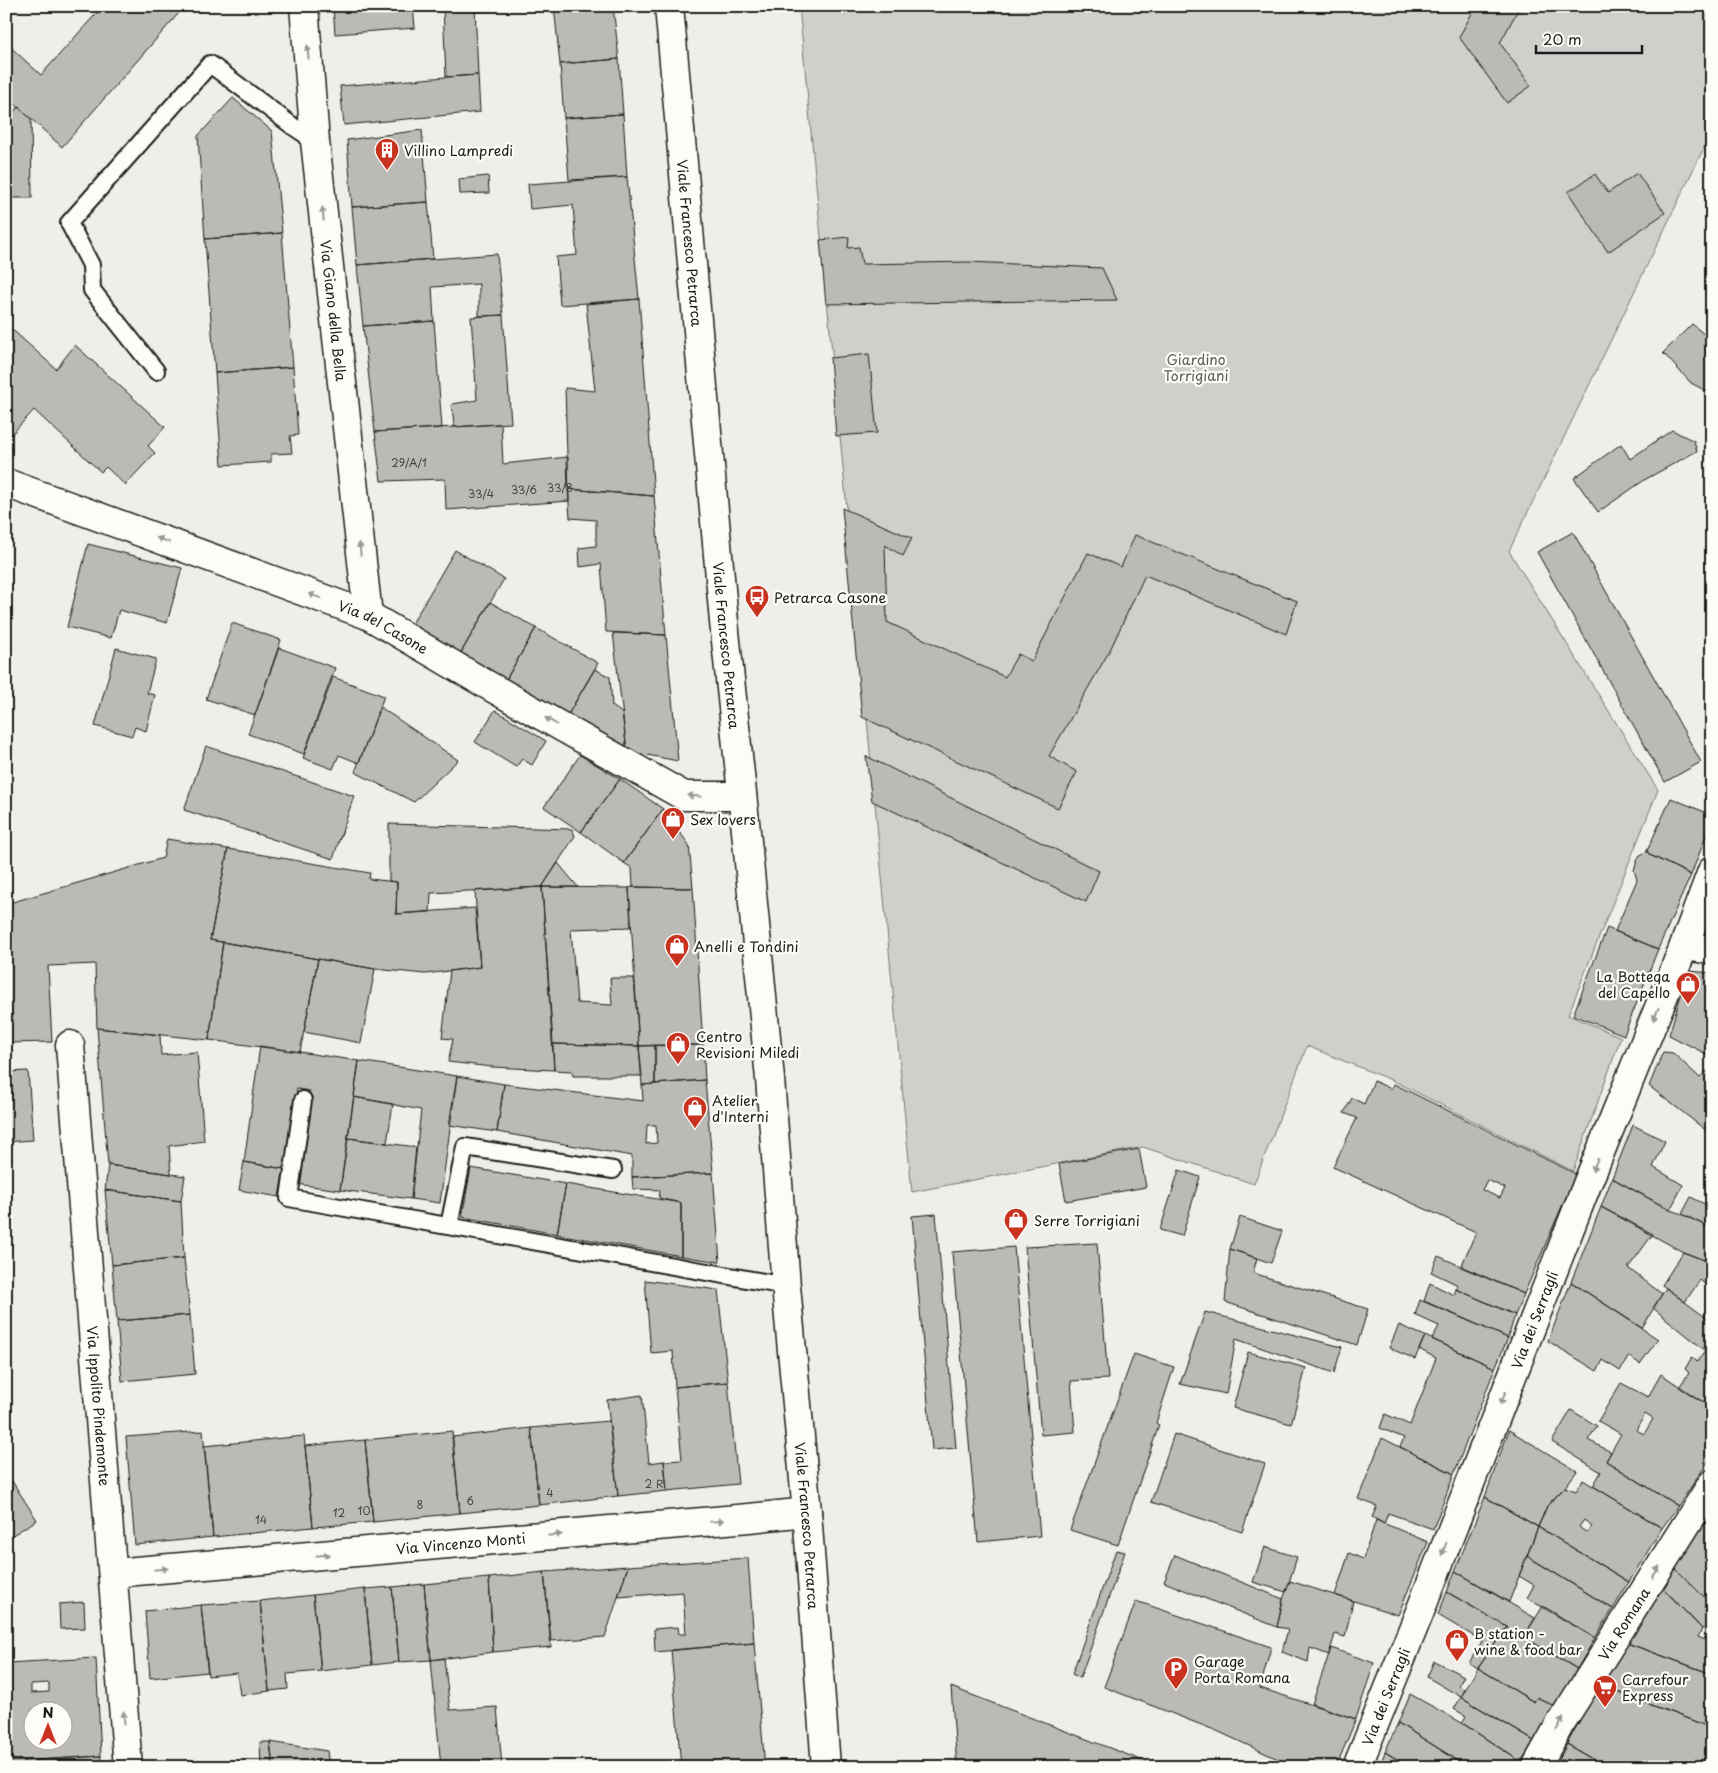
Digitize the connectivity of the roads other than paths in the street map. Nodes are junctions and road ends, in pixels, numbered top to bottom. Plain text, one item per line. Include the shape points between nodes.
1 (304, 6) edge
2 (669, 6) edge
3 (315, 141) junction
4 (156, 371) dead end
5 (6, 482) edge
6 (368, 615) junction
7 (742, 796) junction
8 (1712, 871) edge
9 (1684, 946) junction
10 (1712, 950) edge
11 (70, 1045) dead end
12 (303, 1100) dead end
13 (613, 1170) dead end
14 (449, 1226) junction
15 (786, 1286) junction
16 (1712, 1484) edge
17 (807, 1512) junction
18 (113, 1574) junction
19 (128, 1767) edge
20 (826, 1767) edge
21 (1357, 1767) edge
22 (1536, 1767) edge

3 -> 1 street, Via Giano della Bella
2 - 7 street, Viale Francesco Petrarca
3 - 4 lane via 210,64 69,223 91,265 92,290
6 -> 3 street, Via Giano della Bella
6 -> 5 street, Via del Casone
7 -> 6 street, Via del Casone via 684,796
7 - 15 street, Viale Francesco Petrarca
8 - 9 street, Via dei Serragli
9 - 10 street
9 -> 21 street, Via dei Serragli
11 - 18 street, Via Ippolito Pindemonte
12 - 14 lane via 289,1198
13 - 14 lane via 465,1147
14 - 15 lane
15 - 17 street, Viale Francesco Petrarca
22 -> 16 street, Via Romana
18 -> 17 street, Via Vincenzo Monti
17 - 20 street, Viale Francesco Petrarca
19 -> 18 street, Via Ippolito Pindemonte

